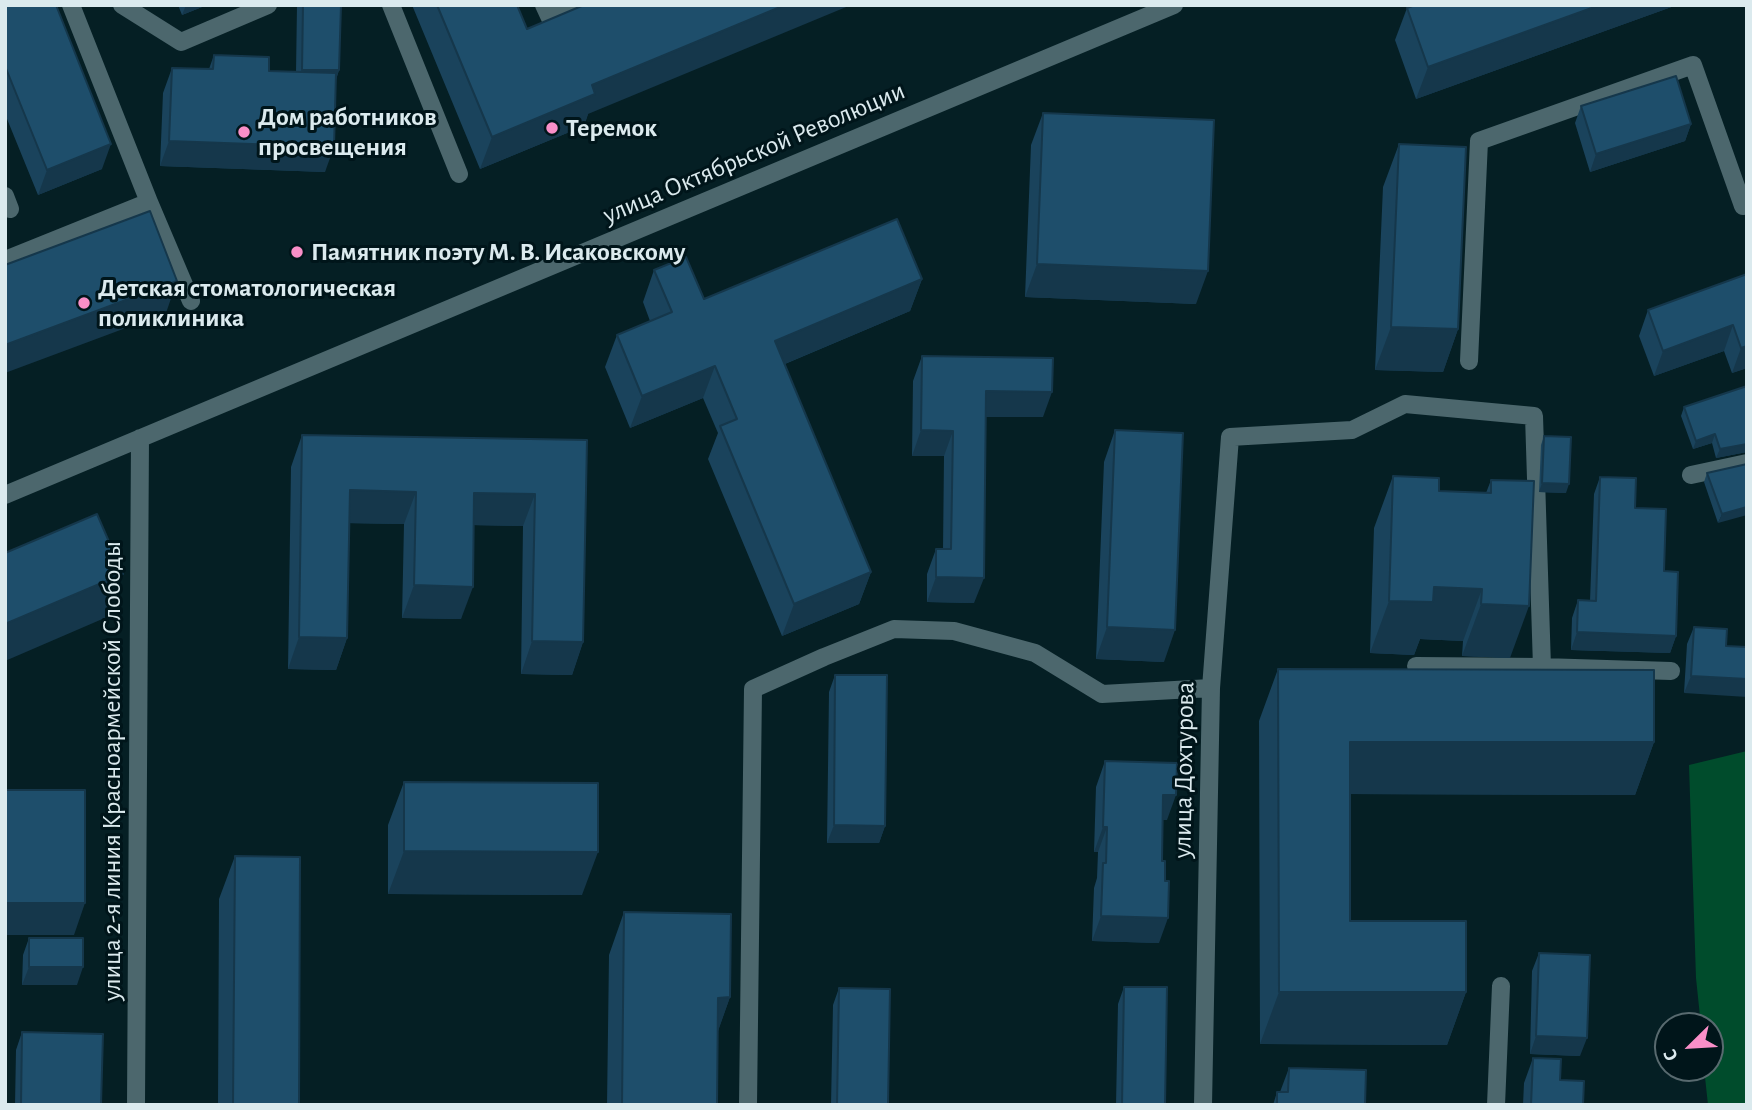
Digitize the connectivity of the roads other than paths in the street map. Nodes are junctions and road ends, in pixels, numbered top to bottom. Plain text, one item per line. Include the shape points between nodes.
1 (71, 5) edge
2 (122, 5) edge
3 (268, 5) edge
4 (391, 5) edge
5 (544, 5) edge
6 (581, 5) edge
7 (1174, 5) edge
8 (459, 174) dead end
9 (149, 202) junction
10 (1747, 205) edge
11 (5, 260) edge
12 (191, 301) dead end
13 (1469, 361) dead end
14 (140, 438) junction
15 (1747, 463) edge
16 (1691, 475) dead end
17 (5, 495) edge
18 (1416, 666) edge
19 (1542, 667) junction
20 (1671, 671) dead end
21 (1211, 688) junction
22 (1500, 985) dead end
23 (136, 1105) edge
24 (748, 1105) edge
25 (1203, 1105) edge
26 (1496, 1105) edge

1 - 9 street
2 - 3 street via 181,41
4 - 8 street
5 - 6 street via 550,18
7 - 14 street, улица Октябрьской Революции
9 - 11 street
9 - 12 street
10 - 13 street via 1743,206 1693,65 1479,141
14 - 17 street, улица Октябрьской Революции
14 - 23 street, улица 2-я линия Красноармейской Слободы
15 - 16 street
18 - 19 street
19 - 20 street
19 - 21 street, улица Дохтурова via 1534,416 1405,404 1352,429 1230,437
21 - 24 street via 1102,694 1035,653 954,631 894,629 753,690
21 - 25 street, улица Дохтурова
22 - 26 street

